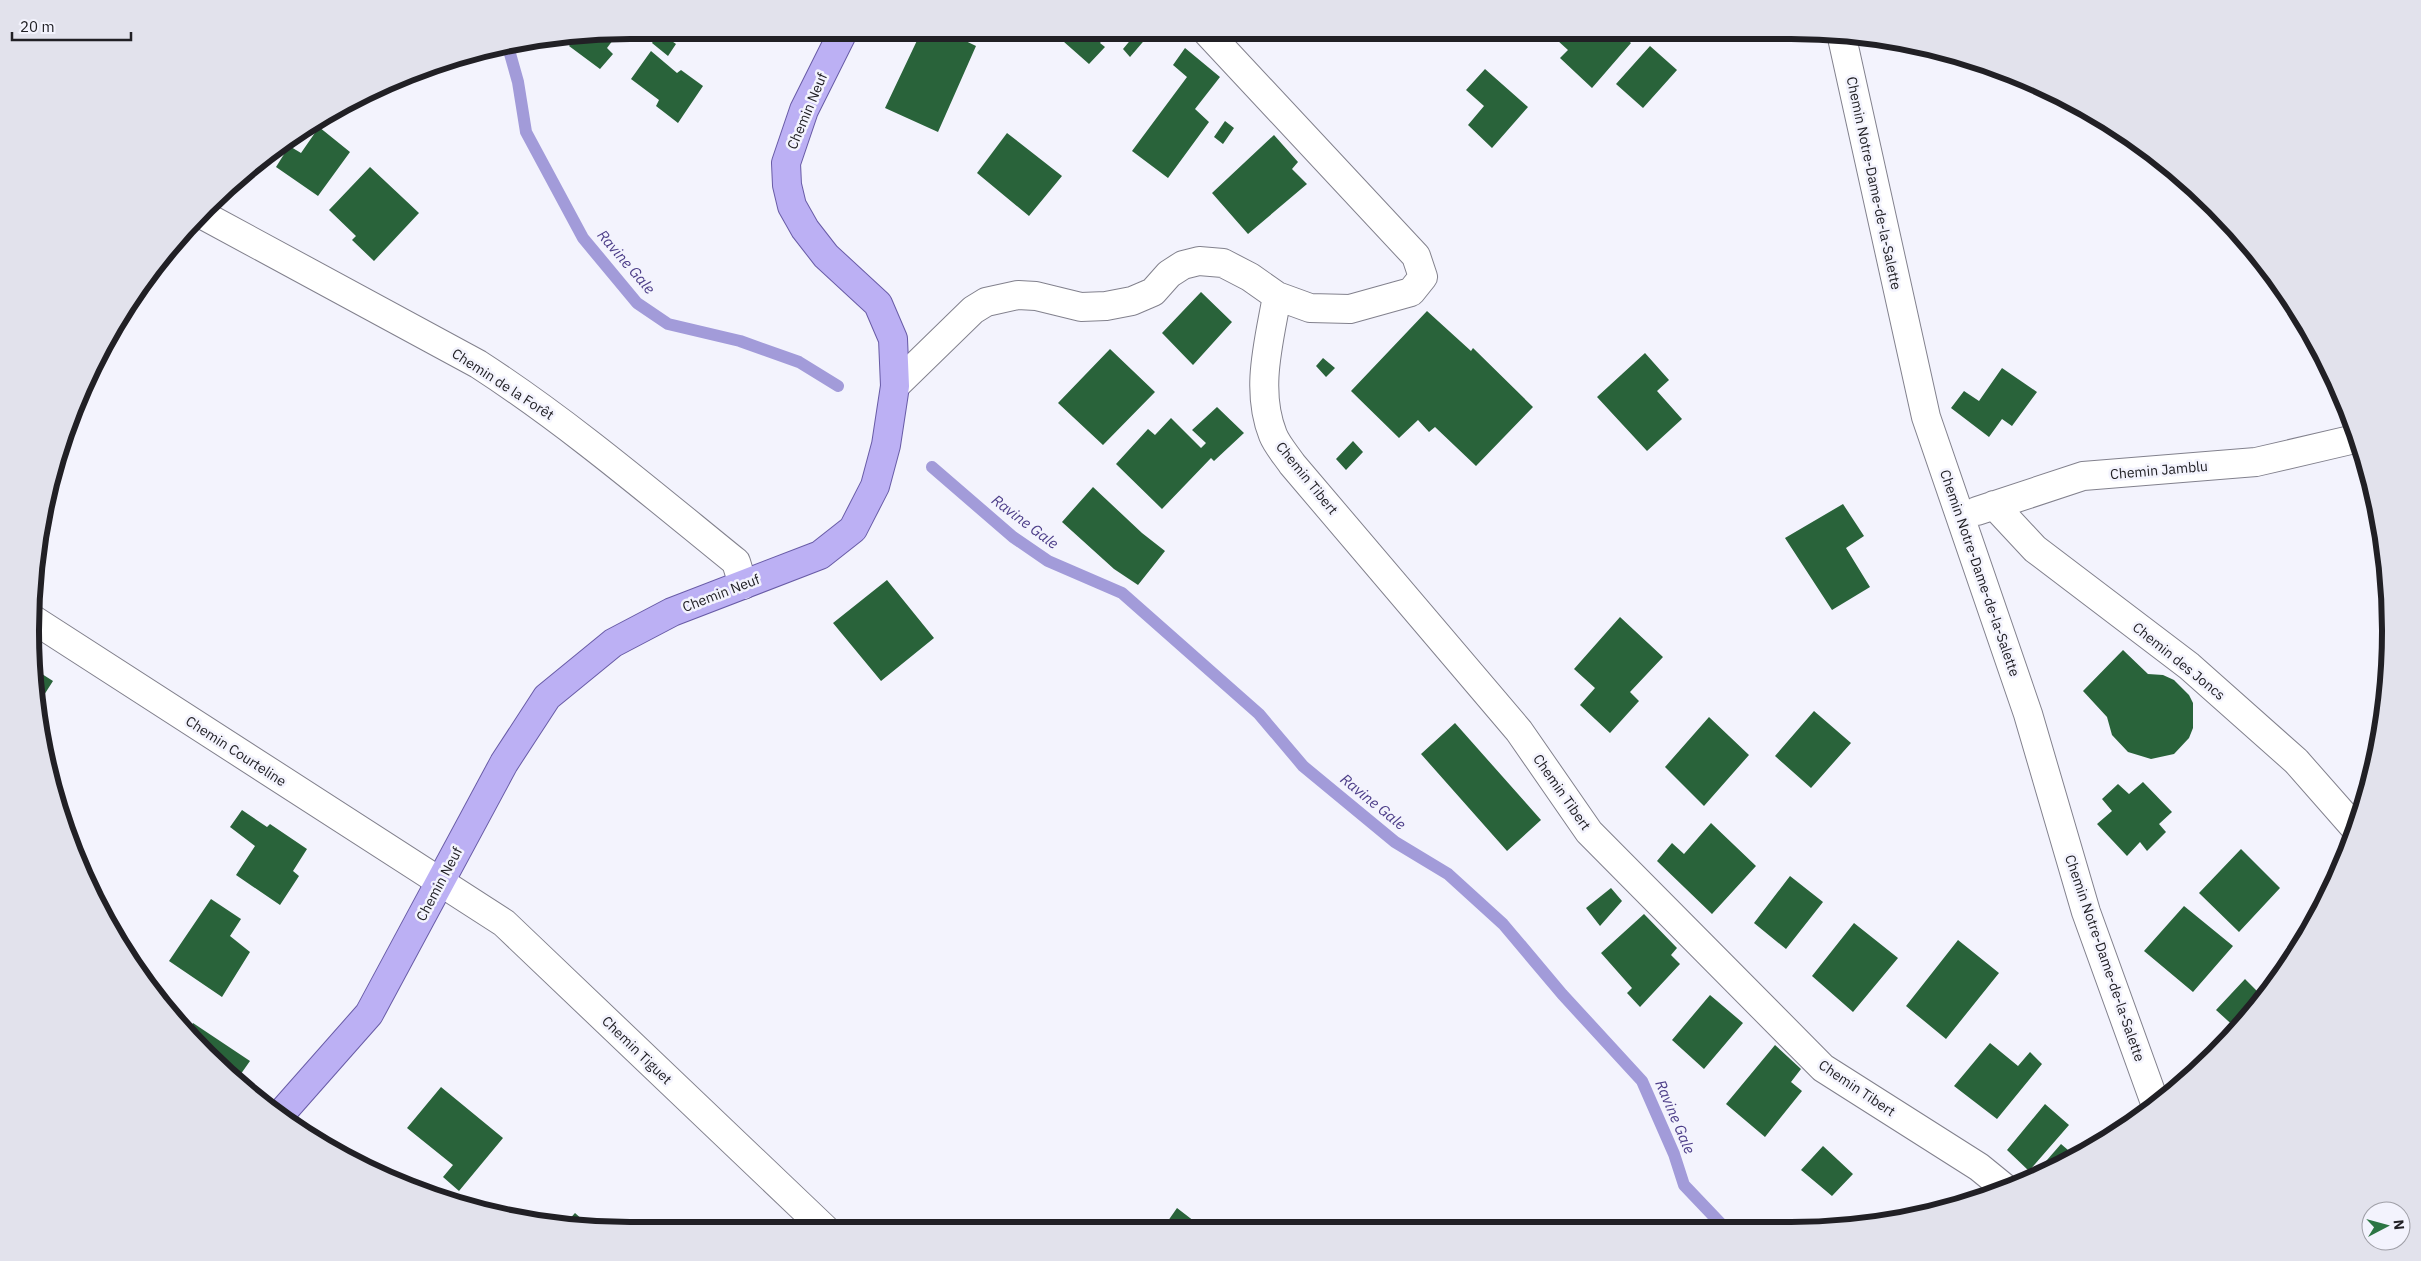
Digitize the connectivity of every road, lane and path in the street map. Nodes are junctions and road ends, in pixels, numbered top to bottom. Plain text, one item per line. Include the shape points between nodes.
1 (840, 39) edge
2 (1213, 39) edge
3 (1843, 41) edge
4 (207, 217) edge
5 (1277, 296) junction
6 (895, 386) junction
7 (2351, 440) edge
8 (1994, 505) junction
9 (1962, 516) junction
10 (742, 585) junction
11 (39, 623) edge
12 (2350, 823) edge
13 (440, 883) junction
14 (2153, 1098) edge
15 (284, 1110) edge
16 (2000, 1184) edge
17 (819, 1222) edge

1 - 6 main road, Chemin Neuf via 794,136 786,163 787,185 792,206 810,236 826,256 878,304 893,339
2 - 5 street via 1416,256 1423,277 1411,292 1350,309 1310,308
3 - 9 street, Chemin Notre-Dame-de-la-Salette via 1926,417
4 - 10 street, Chemin de la Forêt via 478,364 516,389 736,562
5 - 6 street via 1223,263 1198,261 1183,265 1154,292 1132,301 1081,307 1018,295 986,302 973,310
5 - 16 street, Chemin Tibert via 1263,380 1265,410 1273,436 1292,464 1518,731 1589,832 1823,1068 1979,1166
6 - 10 main road, Chemin Neuf via 886,445 875,486 853,529 820,555
7 - 8 street, Chemin Jamblu via 2256,462 2083,476
8 - 9 street, Chemin Jamblu
8 - 12 street, Chemin des Joncs via 2035,549 2190,666 2296,761
9 - 14 street, Chemin Notre-Dame-de-la-Salette via 2028,714 2086,912
10 - 13 main road, Chemin Neuf via 672,612 613,643 547,696 504,763
11 - 13 street, Chemin Courteline
13 - 15 main road, Chemin Neuf via 368,1014
13 - 17 street, Chemin Tiguet via 504,923

